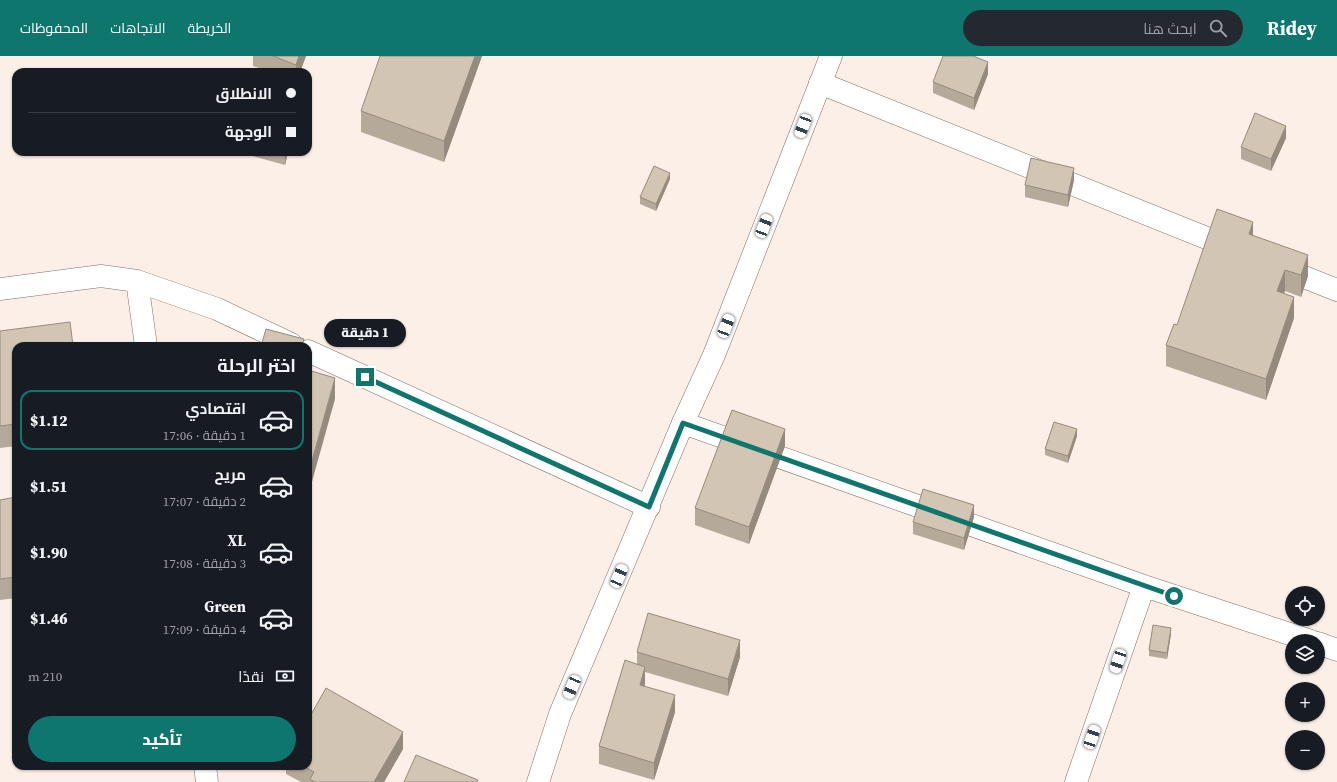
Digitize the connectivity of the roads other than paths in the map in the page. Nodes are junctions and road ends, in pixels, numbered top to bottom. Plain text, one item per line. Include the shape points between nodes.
1 (831, 56) edge
2 (820, 83) junction
3 (137, 281) junction
4 (0, 289) edge
5 (1337, 290) edge
6 (145, 342) edge
7 (287, 342) edge
8 (312, 353) edge
9 (683, 423) junction
10 (649, 507) junction
11 (1144, 586) junction
12 (1290, 634) edge
13 (1325, 646) edge
14 (1337, 650) edge
15 (206, 770) edge
16 (207, 782) edge
17 (538, 782) edge
18 (1076, 782) edge

1 - 2 street
2 - 5 street
2 - 9 street via 714,355
3 - 4 street via 101,276
3 - 6 street
3 - 7 street via 217,309
8 - 10 street
9 - 10 street
9 - 11 street
10 - 17 street via 560,714
11 - 12 street
11 - 18 street
13 - 14 street
15 - 16 street

